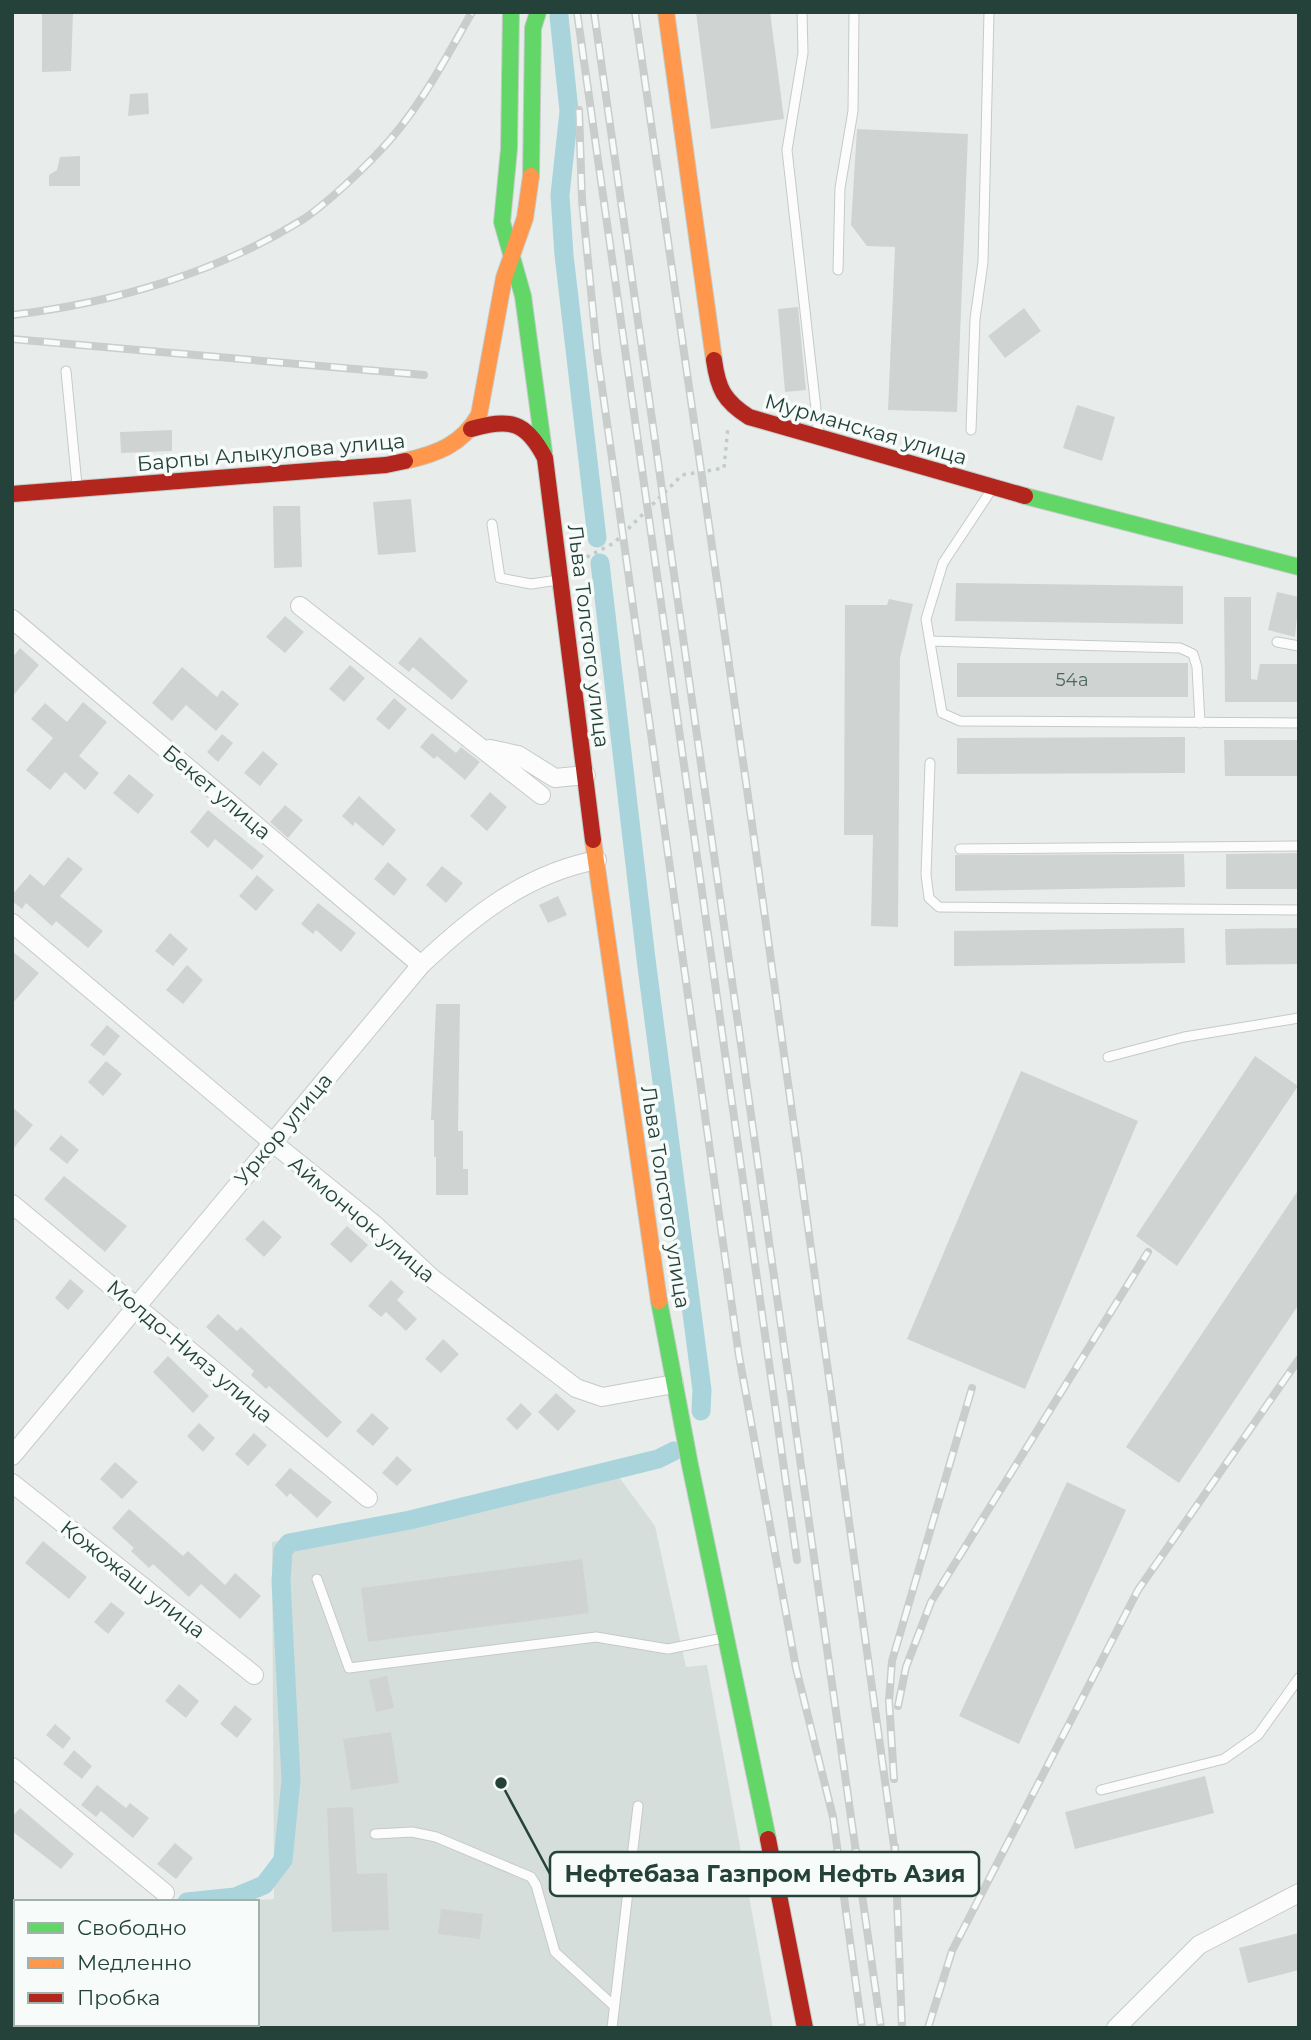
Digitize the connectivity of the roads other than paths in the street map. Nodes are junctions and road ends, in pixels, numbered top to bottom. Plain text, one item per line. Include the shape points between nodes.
1 (511, 12) edge
2 (538, 12) edge
3 (666, 12) edge
4 (802, 12) edge
5 (854, 12) edge
6 (989, 12) edge
7 (510, 255) junction
8 (838, 270) dead end
9 (66, 370) dead end
10 (471, 429) junction
11 (971, 430) dead end
12 (819, 437) junction
13 (545, 458) junction
14 (993, 487) junction
15 (78, 490) junction
16 (12, 494) edge
17 (492, 524) dead end
18 (1299, 567) edge
19 (561, 580) junction
20 (300, 606) dead end
21 (12, 619) edge
22 (930, 641) junction
23 (1277, 642) dead end
24 (1299, 646) edge
25 (1200, 723) junction
26 (1299, 723) edge
27 (486, 749) junction
28 (930, 763) dead end
29 (586, 775) junction
30 (541, 795) dead end
31 (1299, 846) edge
32 (960, 849) dead end
33 (597, 860) junction
34 (1299, 910) edge
35 (12, 923) edge
36 (421, 965) junction
37 (1299, 1018) edge
38 (1108, 1057) dead end
39 (272, 1142) junction
40 (12, 1204) edge
41 (136, 1306) junction
42 (674, 1384) junction
43 (12, 1456) edge
44 (12, 1483) edge
45 (368, 1498) dead end
46 (317, 1579) dead end
47 (725, 1637) junction
48 (254, 1675) dead end
49 (1299, 1678) edge
50 (12, 1767) edge
51 (1101, 1790) dead end
52 (638, 1806) dead end
53 (375, 1834) dead end
54 (165, 1893) dead end
55 (1299, 1893) edge
56 (613, 2005) junction
57 (611, 2028) edge
58 (805, 2028) edge
59 (1116, 2028) edge

1 - 7 main road via 509,149 502,222
2 - 7 main road via 533,28 534,156 525,218
3 - 12 main road, Мурманская улица via 718,388 730,405 749,417
4 - 12 lane via 803,53 787,150
5 - 8 lane via 853,111 840,188
6 - 11 lane via 983,262 975,319
7 - 10 main road via 488,379
7 - 13 main road via 523,296
9 - 15 lane
10 - 13 main road, Льва Толстого улица via 497,421 513,422 536,439
10 - 15 main road, Барпы Алыкулова улица via 440,453 409,462
12 - 14 main road, Мурманская улица
13 - 19 main road, Льва Толстого улица
14 - 18 main road, Мурманская улица
14 - 22 lane via 943,563 926,619
15 - 16 main road, Барпы Алыкулова улица
17 - 19 lane via 500,578 531,584
19 - 29 main road, Льва Толстого улица
20 - 27 street
21 - 36 street, Бекет улица
22 - 25 lane via 942,713 960,721
22 - 25 lane via 1180,649 1193,654 1198,667
23 - 24 lane
25 - 26 lane
27 - 29 street via 518,755 555,778
27 - 30 street
28 - 34 lane via 926,875 929,898 939,906
29 - 33 main road, Льва Толстого улица
31 - 32 lane
33 - 36 street, Уркор улица via 557,870 491,904
33 - 42 main road, Льва Толстого улица via 632,1126
35 - 39 street, Аймончок улица
36 - 39 street, Уркор улица
37 - 38 lane via 1184,1037
39 - 41 street, Уркор улица
39 - 42 street, Аймончок улица via 375,1225 433,1279 587,1395 602,1397
40 - 41 street, Молдо-Нияз улица
41 - 43 street, Уркор улица
41 - 45 street, Молдо-Нияз улица
42 - 47 main road, Льва Толстого улица
44 - 48 street, Кожожаш улица
46 - 47 lane via 349,1668 596,1637 668,1649
47 - 58 main road, Льва Толстого улица
49 - 51 lane via 1258,1735 1224,1759
50 - 54 street
52 - 56 lane
53 - 56 lane via 412,1832 436,1837 530,1877 555,1952
55 - 59 street via 1199,1945
56 - 57 lane

